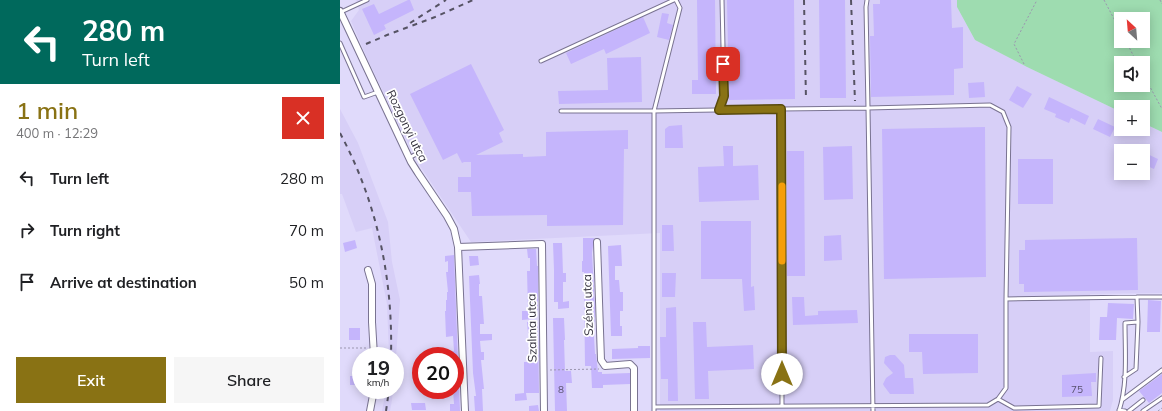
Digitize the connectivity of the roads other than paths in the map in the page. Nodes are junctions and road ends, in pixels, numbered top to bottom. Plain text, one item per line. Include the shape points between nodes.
1 (367, 0) edge
2 (675, 0) edge
3 (722, 0) edge
4 (867, 0) edge
5 (340, 12) edge
6 (340, 43) edge
7 (541, 61) dead end
8 (378, 92) junction
9 (868, 108) junction
10 (781, 109) junction
11 (719, 110) junction
12 (561, 111) dead end
13 (654, 111) junction
14 (418, 153) dead end
15 (409, 158) junction
16 (597, 242) dead end
17 (458, 247) junction
18 (368, 270) dead end
19 (1137, 297) junction
20 (1162, 297) edge
21 (1006, 298) junction
22 (1138, 322) junction
23 (374, 347) edge
24 (1100, 358) dead end
25 (1162, 370) edge
26 (1124, 377) junction
27 (1162, 398) edge
28 (372, 399) edge
29 (998, 399) junction
30 (1122, 400) junction
31 (1143, 400) dead end
32 (782, 406) junction
33 (873, 406) junction
34 (1082, 406) junction
35 (654, 409) edge
36 (1119, 410) edge
37 (370, 411) edge
38 (465, 411) edge
39 (544, 411) edge
40 (634, 411) edge
41 (872, 411) edge
42 (1082, 411) edge
43 (1125, 411) edge
44 (1129, 411) edge
45 (1143, 411) edge

1 - 5 lane
2 - 7 lane
2 - 13 lane via 680,8
3 - 11 lane via 724,96
4 - 9 lane
5 - 8 street, Rozgonyi utca
6 - 8 lane via 364,97
8 - 15 street, Rozgonyi utca
9 - 10 lane
9 - 21 lane via 990,105 1003,112 1009,127
9 - 33 lane
10 - 11 lane
10 - 32 lane
11 - 13 lane
12 - 13 lane
13 - 35 lane
14 - 15 lane
15 - 17 street, Rozgonyi utca via 447,216 454,229
16 - 40 street, Széna utca via 601,360 605,366 630,364 634,368
17 - 38 street, Rozgonyi utca
17 - 39 street, Szalma utca via 542,244
18 - 23 street via 372,284
19 - 20 lane
19 - 21 lane
19 - 22 lane
21 - 29 lane via 1006,388
22 - 26 lane via 1136,369
22 - 26 lane via 1125,323
24 - 34 lane via 1099,406
25 - 30 lane
26 - 30 lane
27 - 45 lane
28 - 37 street
29 - 33 lane via 988,405
29 - 34 lane via 1014,408
30 - 36 lane
31 - 44 lane
32 - 33 lane
32 - 35 lane
33 - 41 lane
34 - 42 lane
36 - 43 lane

